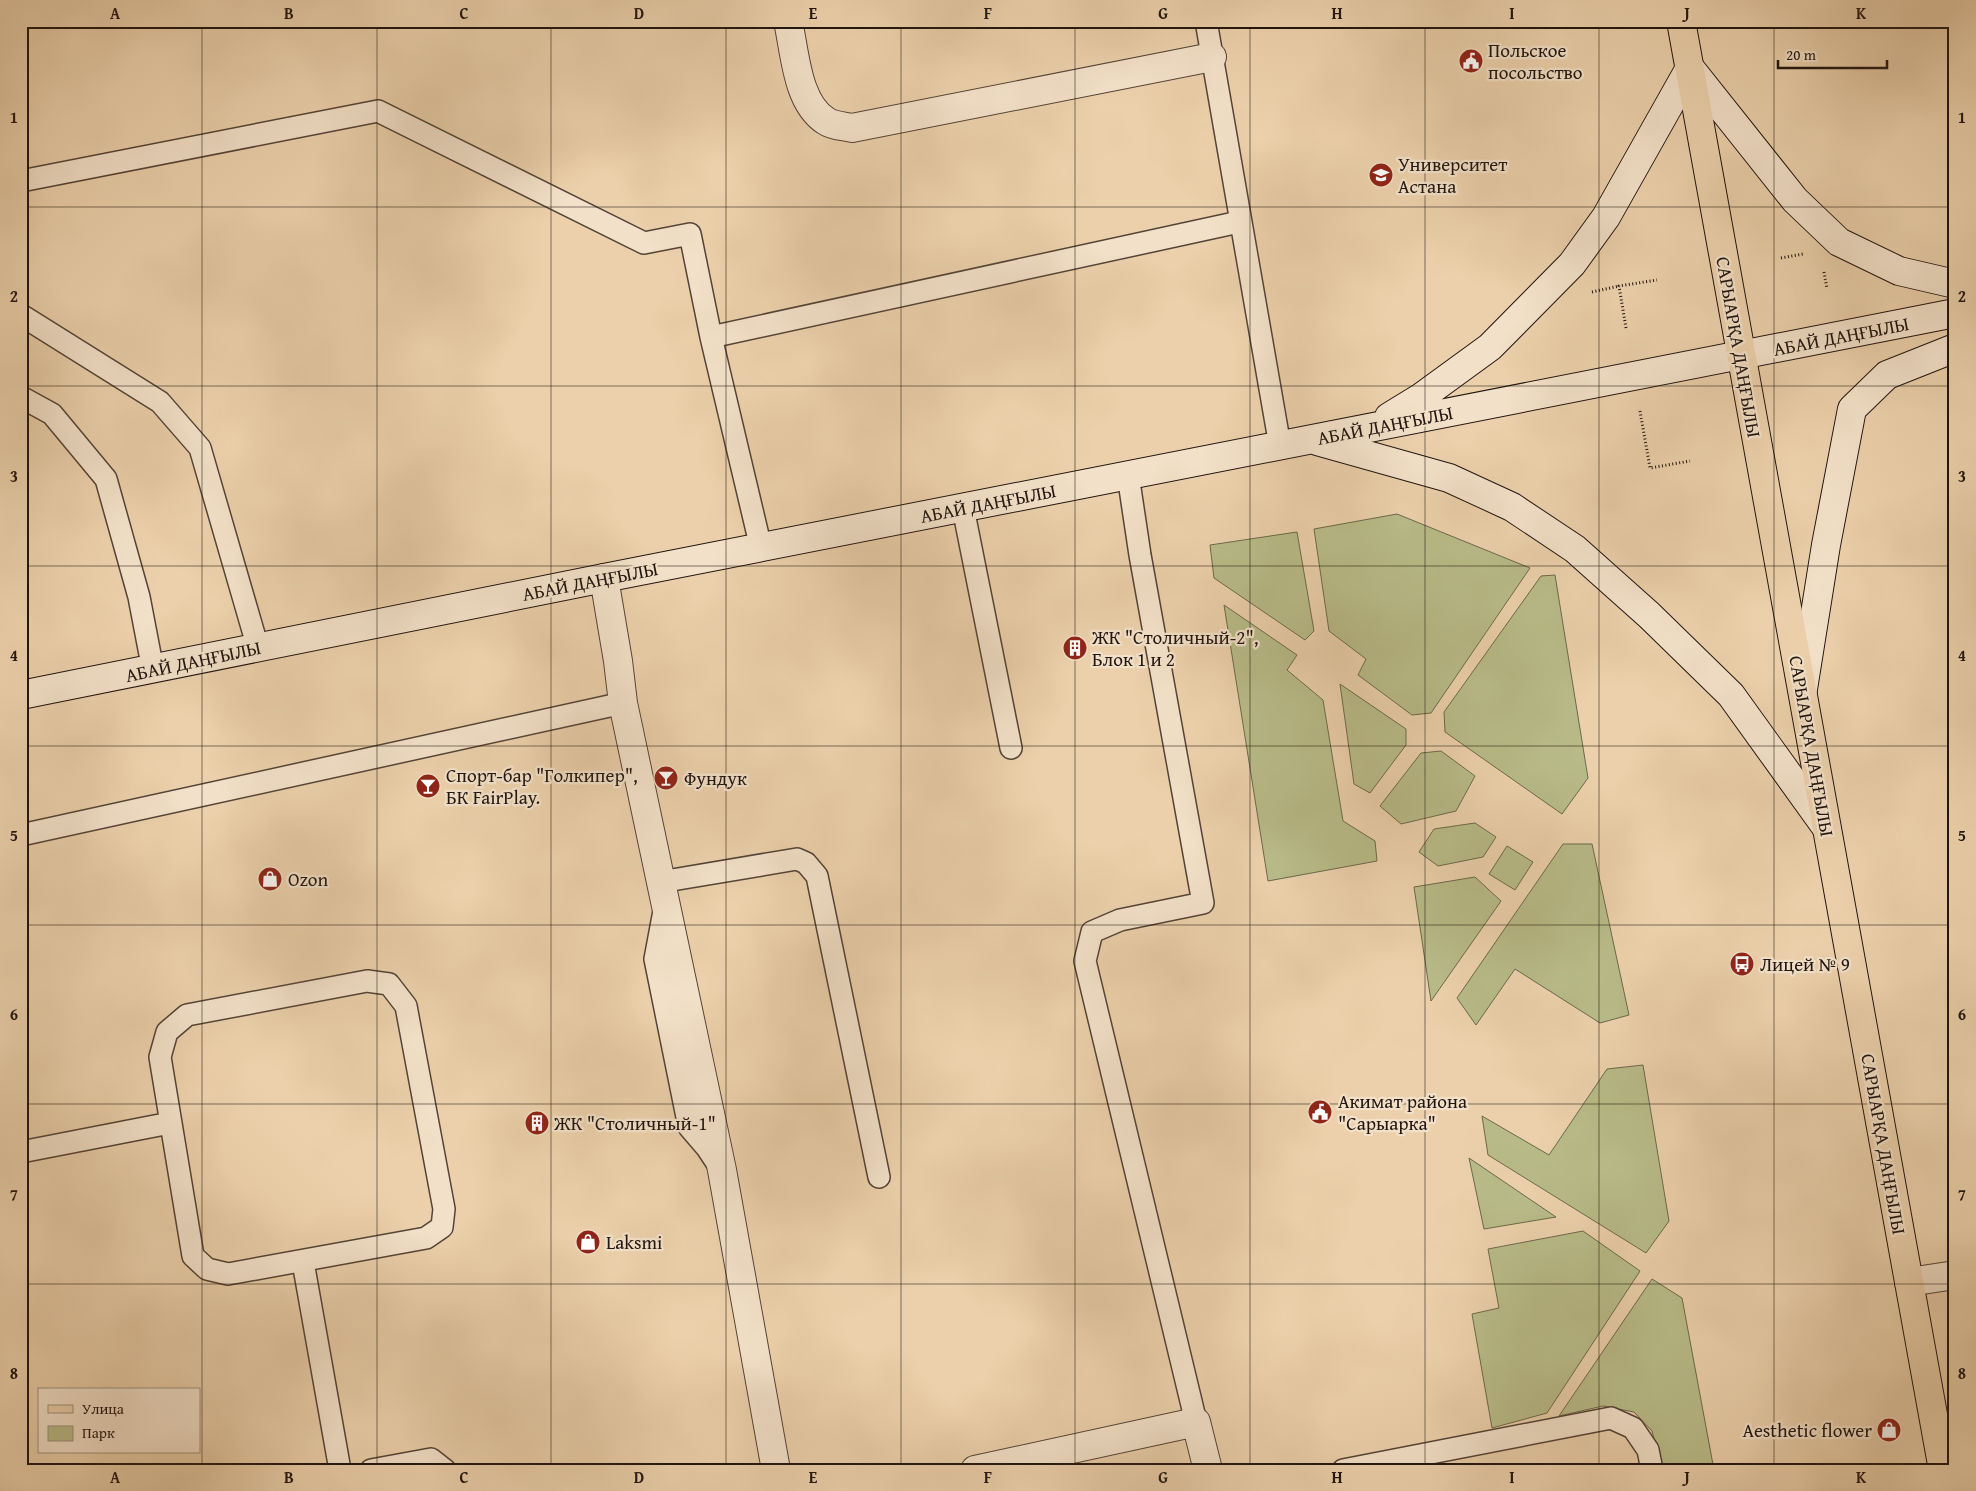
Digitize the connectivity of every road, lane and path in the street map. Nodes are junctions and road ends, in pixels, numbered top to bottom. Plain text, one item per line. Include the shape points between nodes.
1 (788, 21) edge
2 (1206, 21) edge
3 (1681, 21) edge
4 (1212, 57) junction
5 (1690, 68) junction
6 (21, 182) edge
7 (1239, 222) junction
8 (1656, 280) dead end
9 (1955, 284) edge
10 (1955, 313) edge
11 (21, 316) edge
12 (1626, 328) dead end
13 (711, 337) junction
14 (1955, 348) edge
15 (1740, 356) junction
16 (21, 397) edge
17 (1640, 411) dead end
18 (1370, 428) junction
19 (1311, 439) junction
20 (1280, 446) junction
21 (1690, 461) dead end
22 (1128, 476) junction
23 (963, 508) junction
24 (761, 548) junction
25 (604, 578) junction
26 (258, 648) junction
27 (153, 670) junction
28 (21, 695) edge
29 (1802, 695) junction
30 (623, 703) junction
31 (1011, 748) dead end
32 (1826, 828) junction
33 (21, 835) edge
34 (663, 893) junction
35 (170, 1123) junction
36 (21, 1152) edge
37 (879, 1177) dead end
38 (303, 1262) junction
39 (1955, 1275) edge
40 (1909, 1282) junction
41 (1196, 1422) junction
42 (340, 1470) edge
43 (371, 1470) edge
44 (445, 1470) edge
45 (776, 1470) edge
46 (975, 1470) edge
47 (1208, 1470) edge
48 (1343, 1470) edge
49 (1652, 1470) edge
50 (1943, 1470) edge

1 - 4 street via 802,89 813,111 828,123 852,128
2 - 4 lane
3 - 5 main road, САРЫАРҚА ДАҢҒЫЛЫ
4 - 7 lane
5 - 9 street via 1795,200 1839,242 1899,271
5 - 15 main road, САРЫАРҚА ДАҢҒЫЛЫ
5 - 18 street via 1606,217 1572,264 1490,347 1420,398
6 - 13 lane via 378,111 644,243 690,234
7 - 13 lane
7 - 20 lane
8 - 12 path via 1619,286
10 - 15 street, АБАЙ ДАҢҒЫЛЫ
11 - 26 lane via 160,402 200,448
13 - 24 lane
14 - 29 street via 1887,376 1852,409
15 - 18 street, АБАЙ ДАҢҒЫЛЫ
15 - 29 main road, САРЫАРҚА ДАҢҒЫЛЫ
16 - 27 lane via 52,414 106,479 139,597
17 - 21 path via 1650,468
18 - 19 street, АБАЙ ДАҢҒЫЛЫ
19 - 20 street, АБАЙ ДАҢҒЫЛЫ
19 - 32 street via 1448,478 1512,507 1575,549 1731,695
20 - 22 street, АБАЙ ДАҢҒЫЛЫ
22 - 23 street, АБАЙ ДАҢҒЫЛЫ
22 - 41 lane via 1203,903 1120,920 1092,932 1085,961
23 - 24 street, АБАЙ ДАҢҒЫЛЫ
23 - 31 lane
24 - 25 street, АБАЙ ДАҢҒЫЛЫ
25 - 26 street, АБАЙ ДАҢҒЫЛЫ
25 - 30 street
26 - 27 street, АБАЙ ДАҢҒЫЛЫ
27 - 28 street, АБАЙ ДАҢҒЫЛЫ
29 - 32 main road, САРЫАРҚА ДАҢҒЫЛЫ
30 - 33 lane
30 - 34 street
32 - 40 main road, САРЫАРҚА ДАҢҒЫЛЫ
34 - 37 lane via 797,859 806,863 817,876
34 - 45 street via 722,1170
35 - 36 lane
35 - 38 lane via 193,1256 208,1269 228,1274
35 - 38 lane via 160,1057 168,1032 186,1015 368,981 389,984 406,1006 444,1209 442,1227 426,1238
38 - 42 lane
39 - 40 street
40 - 50 main road, САРЫАРҚА ДАҢҒЫЛЫ
41 - 46 street
41 - 47 street
43 - 44 lane via 431,1459
48 - 49 lane via 1611,1418 1633,1428 1648,1450

